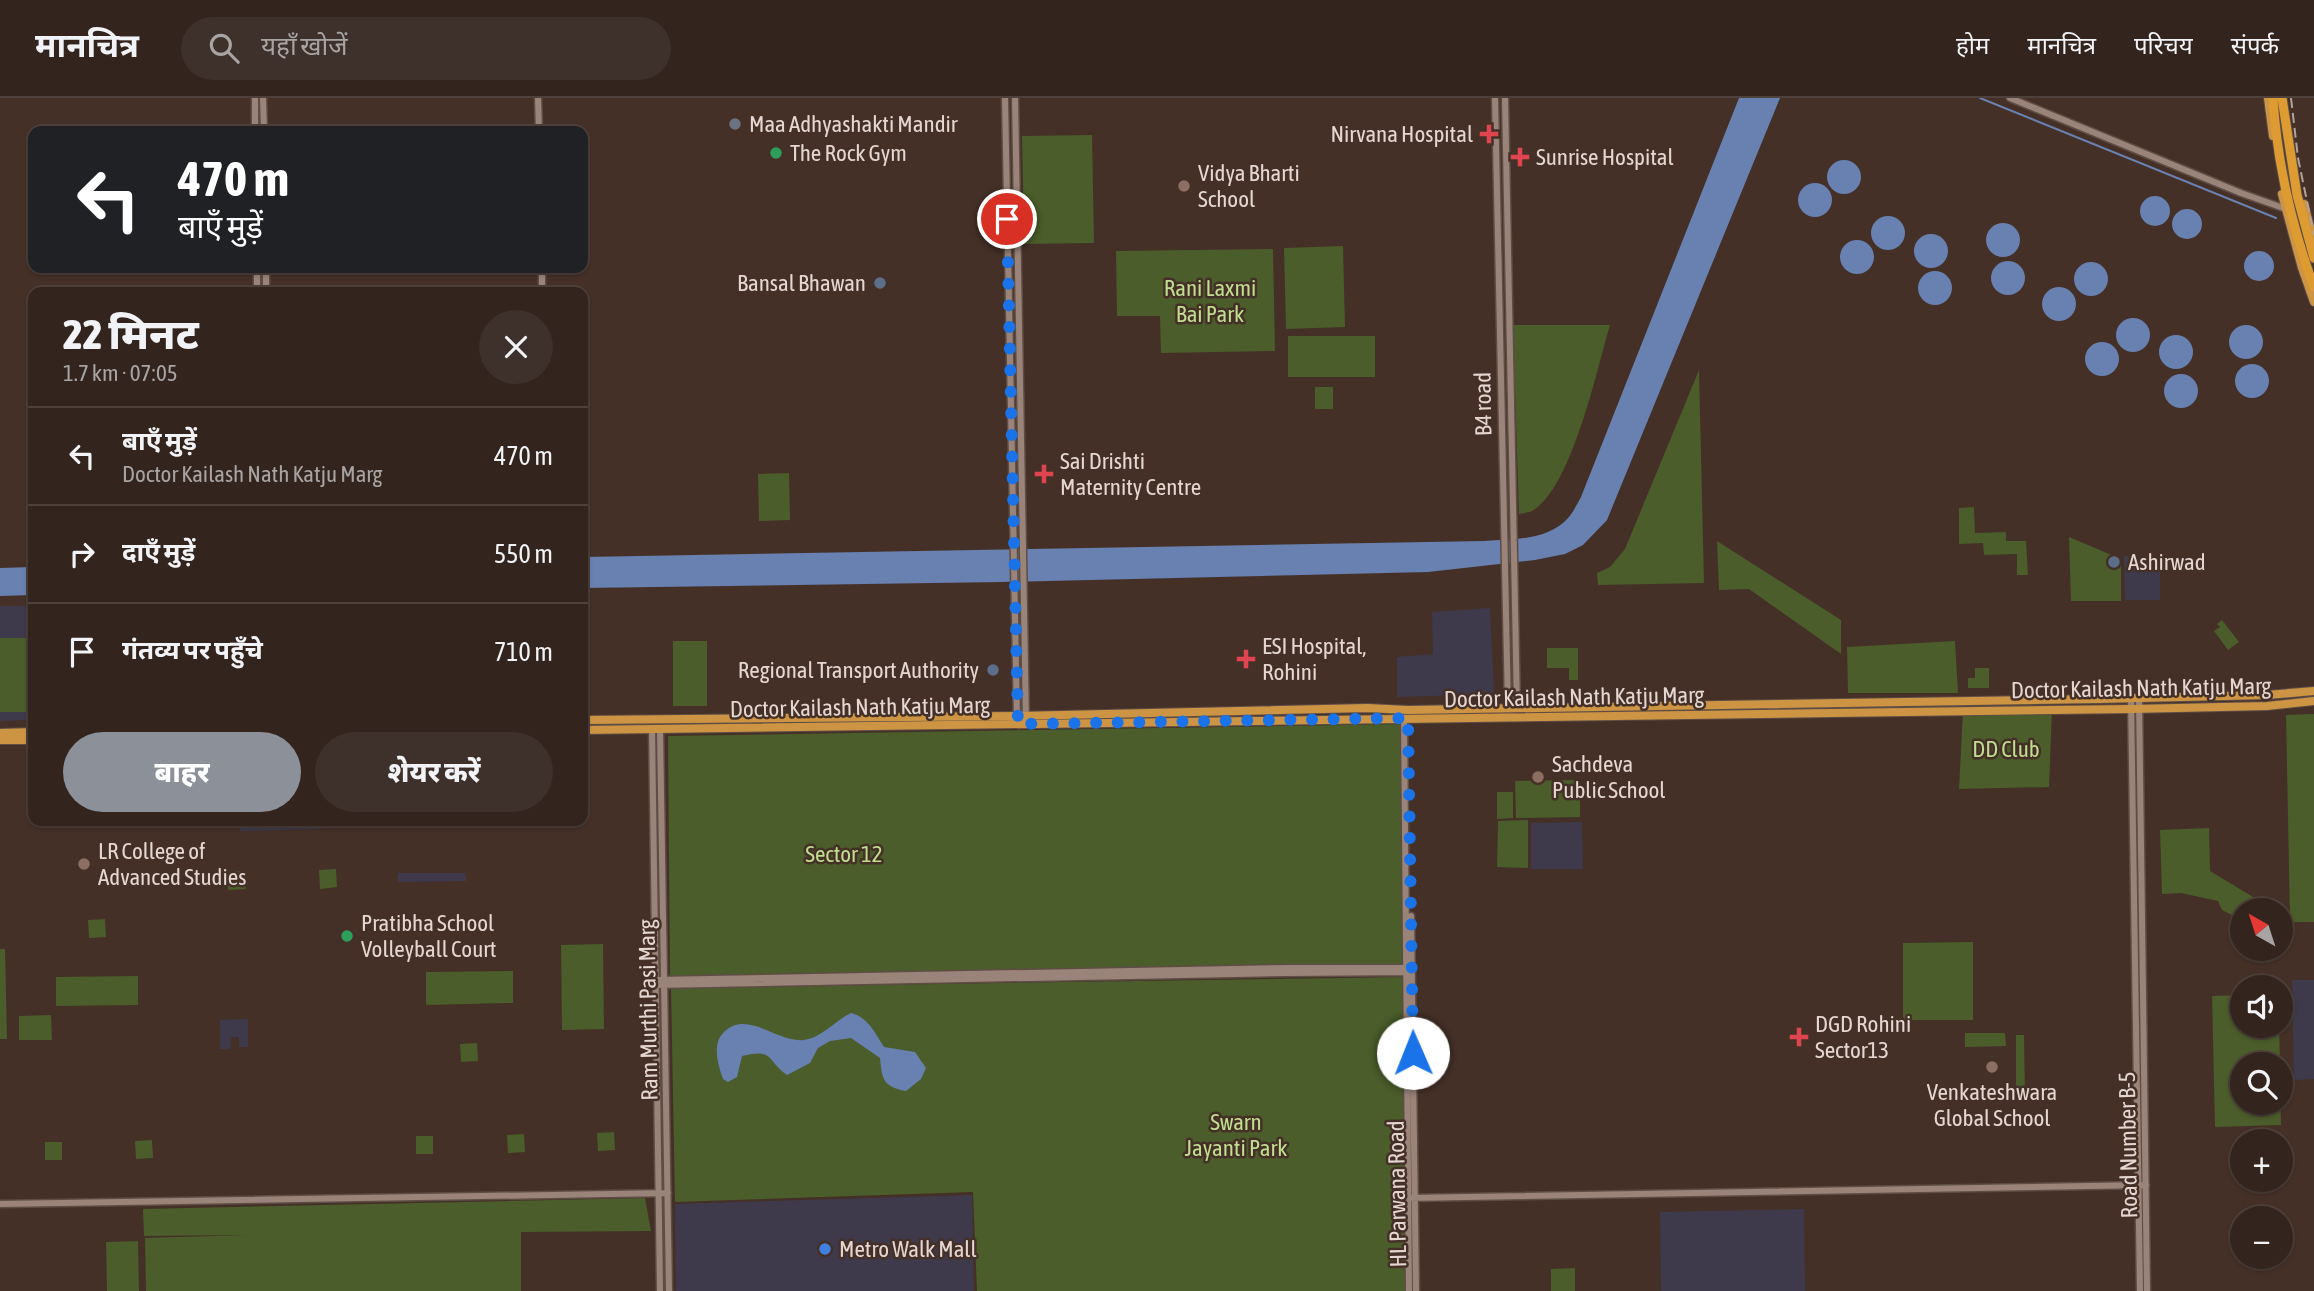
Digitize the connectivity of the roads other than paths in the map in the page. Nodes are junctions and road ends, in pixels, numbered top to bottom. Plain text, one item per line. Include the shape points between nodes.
1 (255, 98) edge
2 (263, 98) edge
3 (538, 98) edge
4 (1006, 98) edge
5 (1015, 98) edge
6 (1495, 98) edge
7 (1505, 98) edge
8 (2010, 98) edge
9 (2271, 98) edge
10 (2283, 98) edge
11 (255, 126) edge
12 (264, 126) edge
13 (539, 126) edge
14 (2286, 209) junction
15 (2311, 220) edge
16 (2314, 242) edge
17 (2314, 258) edge
18 (2314, 287) edge
19 (2314, 302) edge
20 (1016, 629) junction
21 (1024, 629) junction
22 (2314, 691) edge
23 (2135, 698) junction
24 (2314, 701) edge
25 (1513, 708) junction
26 (2135, 709) junction
27 (1350, 714) junction
28 (1406, 718) junction
29 (588, 720) edge
30 (1022, 720) junction
31 (737, 723) junction
32 (656, 729) junction
33 (588, 730) edge
34 (28, 732) edge
35 (0, 733) edge
36 (0, 740) edge
37 (28, 740) edge
38 (1409, 970) junction
39 (661, 983) junction
40 (2142, 1185) junction
41 (664, 1193) junction
42 (1411, 1198) junction
43 (0, 1204) edge
44 (660, 1291) edge
45 (669, 1291) edge
46 (1409, 1291) edge
47 (1416, 1291) edge
48 (2140, 1291) edge
49 (2147, 1291) edge

1 - 11 street
2 - 12 street
3 - 13 street
4 - 20 street
5 - 21 street
6 - 25 street, B4 road via 1505,582
7 - 25 street, B4 road via 1515,582
8 - 14 street
9 - 14 main road
9 - 18 highway via 2287,196
10 - 15 main road
10 - 17 highway via 2297,195
14 - 19 main road
15 - 16 main road
20 - 21 street
20 - 30 street
21 - 30 street
22 - 23 main road, Doctor Kailash Nath Katju Marg
23 - 25 main road, Doctor Kailash Nath Katju Marg
23 - 26 street
24 - 26 main road, Doctor Kailash Nath Katju Marg
25 - 27 main road, Doctor Kailash Nath Katju Marg
26 - 28 main road, Doctor Kailash Nath Katju Marg
26 - 40 street
26 - 40 street, Road Number B-5 via 2143,999
27 - 28 main road, Doctor Kailash Nath Katju Marg
27 - 30 main road, Doctor Kailash Nath Katju Marg
28 - 38 street, HL Parwana Road
29 - 31 main road, Doctor Kailash Nath Katju Marg
30 - 31 main road, Doctor Kailash Nath Katju Marg
31 - 32 main road, Doctor Kailash Nath Katju Marg
32 - 33 main road, Doctor Kailash Nath Katju Marg
32 - 39 street, Ram Murthi Pasi Marg
34 - 35 main road
36 - 37 main road
38 - 39 street via 1287,968
38 - 42 street, HL Parwana Road
39 - 41 street, Ram Murthi Pasi Marg
40 - 42 street
40 - 48 street
40 - 49 street, Road Number B-5
41 - 43 street
41 - 44 street, Ram Murthi Pasi Marg
41 - 45 street, Ram Murthi Pasi Marg
42 - 46 street
42 - 47 street, HL Parwana Road

